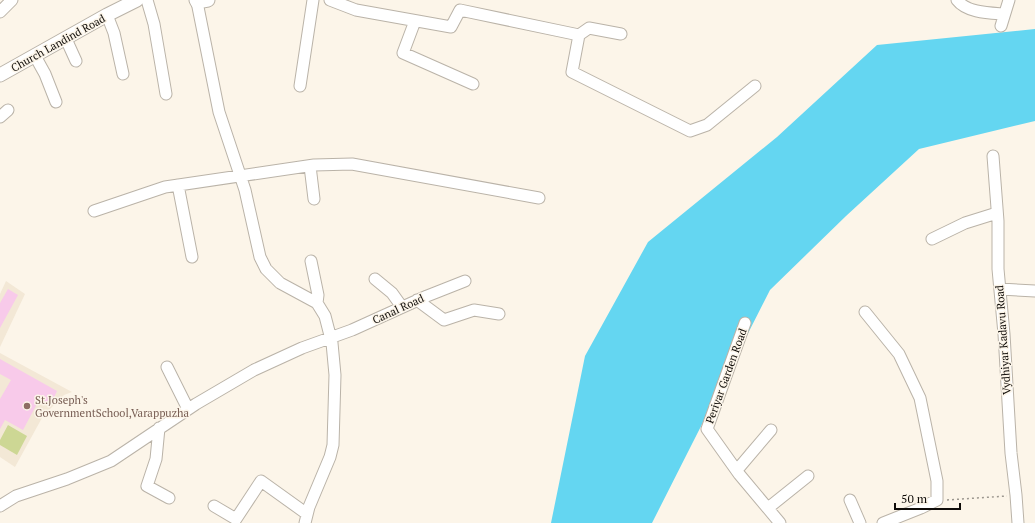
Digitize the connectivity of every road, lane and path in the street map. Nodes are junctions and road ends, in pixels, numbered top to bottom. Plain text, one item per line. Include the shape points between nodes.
1 (12, 0) edge
2 (137, 0) edge
3 (147, 0) edge
4 (313, 0) edge
5 (330, 0) edge
6 (957, 0) edge
7 (1009, 0) edge
8 (200, 1) edge
9 (0, 12) edge
10 (1004, 14) junction
11 (107, 15) junction
12 (415, 21) junction
13 (1001, 26) dead end
14 (621, 34) dead end
15 (579, 35) junction
16 (66, 39) junction
17 (35, 56) junction
18 (76, 61) dead end
19 (122, 74) dead end
20 (0, 75) edge
21 (473, 84) dead end
22 (300, 86) dead end
23 (755, 86) dead end
24 (166, 94) dead end
25 (56, 102) dead end
26 (994, 156) dead end
27 (310, 166) junction
28 (241, 177) junction
29 (178, 185) junction
30 (539, 198) dead end
31 (314, 199) dead end
32 (94, 211) dead end
33 (997, 213) junction
34 (932, 239) dead end
35 (192, 257) dead end
36 (310, 261) dead end
37 (375, 279) dead end
38 (465, 282) dead end
39 (1000, 289) junction
40 (1035, 291) edge
41 (417, 300) junction
42 (317, 303) junction
43 (402, 307) junction
44 (865, 312) dead end
45 (499, 314) dead end
46 (745, 323) dead end
47 (331, 338) junction
48 (167, 367) dead end
49 (188, 409) junction
50 (159, 428) junction
51 (771, 430) dead end
52 (737, 470) junction
53 (808, 476) dead end
54 (1016, 495) junction
55 (169, 498) dead end
56 (850, 500) dead end
57 (937, 500) junction
58 (0, 506) edge
59 (214, 506) dead end
60 (768, 508) junction
61 (306, 518) edge
62 (780, 523) edge
63 (860, 523) edge
64 (883, 523) edge
65 (1018, 523) edge

1 - 9 street
2 - 11 main road, Church Landind Road
3 - 24 street via 154,24
4 - 22 street
5 - 12 street via 356,10
6 - 10 street via 961,6
7 - 10 street
8 - 28 street via 218,112
10 - 13 street
11 - 16 main road, Church Landind Road
11 - 19 street via 114,33
12 - 15 street via 451,27 460,10
12 - 21 street via 403,53
14 - 15 street via 589,28
15 - 23 street via 572,72 690,132 707,125
16 - 17 main road, Church Landind Road
16 - 18 street
17 - 20 main road, Church Landind Road
17 - 25 street
26 - 33 street, Vydhiyar Kadavu Road
27 - 28 street
27 - 30 street via 352,164
27 - 31 street
28 - 29 street
28 - 42 street via 260,257 266,269 280,283
29 - 32 street
29 - 35 street
33 - 34 street via 965,223
33 - 39 street, Vydhiyar Kadavu Road
36 - 42 street via 318,295
37 - 43 street via 392,293
38 - 41 street, Canal Road
39 - 40 street
39 - 54 street, Vydhiyar Kadavu Road
41 - 43 street, Canal Road
41 - 45 street via 444,320 474,310
42 - 47 street via 325,316
43 - 47 street, Canal Road
44 - 57 street via 899,354 920,398 937,481
46 - 52 street, Periyar Garden Road via 706,429
47 - 49 street, Canal Road via 254,370
47 - 61 street via 335,375 333,445
48 - 49 street
49 - 50 street, Canal Road
50 - 55 street via 156,458 147,486
50 - 58 street, Canal Road via 111,461 16,496
51 - 52 street
52 - 60 street, Periyar Garden Road
53 - 60 street
54 - 57 path
54 - 65 street, Vydhiyar Kadavu Road
56 - 63 street
57 - 64 street
59 - 61 street via 236,519 262,481
60 - 62 street, Periyar Garden Road

